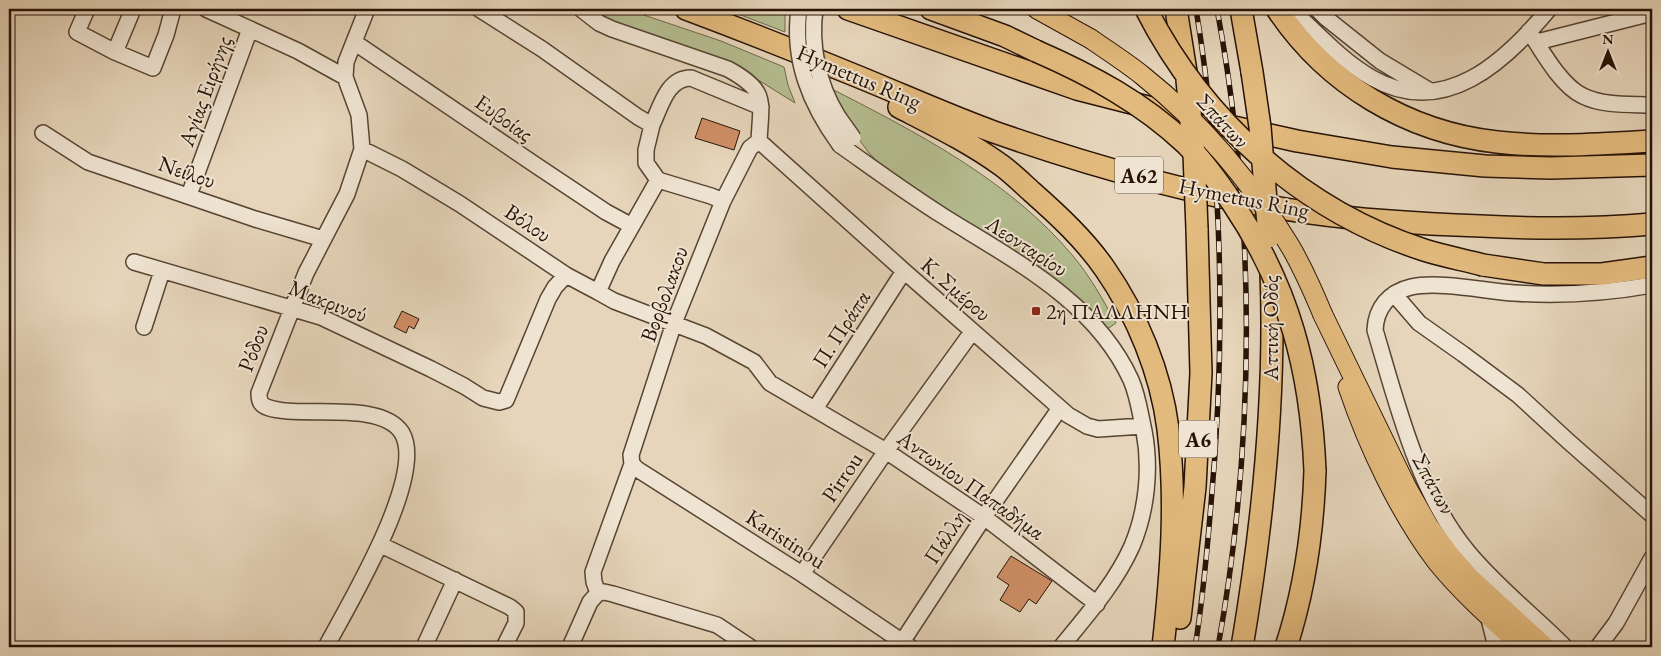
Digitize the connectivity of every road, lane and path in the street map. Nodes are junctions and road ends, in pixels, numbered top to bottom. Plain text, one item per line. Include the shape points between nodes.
1 (87, 9) edge
2 (133, 9) edge
3 (174, 9) edge
4 (206, 9) edge
5 (367, 9) edge
6 (479, 9) edge
7 (581, 9) edge
8 (681, 9) edge
9 (686, 9) edge
10 (799, 9) edge
11 (815, 9) edge
12 (848, 9) edge
13 (931, 9) edge
14 (1037, 9) edge
15 (1146, 9) edge
16 (1176, 9) edge
17 (1240, 9) edge
18 (1317, 9) edge
19 (1549, 9) edge
20 (1285, 10) edge
21 (1652, 13) edge
22 (250, 29) junction
23 (1532, 37) junction
24 (354, 42) junction
25 (116, 52) junction
26 (345, 78) junction
27 (1432, 92) junction
28 (1652, 105) edge
29 (761, 107) junction
30 (652, 125) junction
31 (43, 133) dead end
32 (759, 141) junction
33 (847, 141) junction
34 (1652, 141) edge
35 (362, 149) junction
36 (1652, 165) edge
37 (658, 180) junction
38 (189, 195) junction
39 (723, 201) junction
40 (1652, 224) edge
41 (632, 226) junction
42 (323, 239) junction
43 (134, 262) dead end
44 (1652, 267) edge
45 (162, 271) junction
46 (904, 271) junction
47 (566, 275) junction
48 (1652, 285) edge
49 (598, 292) junction
50 (1394, 294) junction
51 (291, 308) junction
52 (1323, 314) junction
53 (674, 323) junction
54 (144, 327) dead end
55 (972, 332) junction
56 (1060, 408) junction
57 (815, 409) junction
58 (1143, 426) junction
59 (886, 451) junction
60 (634, 466) junction
61 (1652, 514) edge
62 (984, 516) junction
63 (381, 545) junction
64 (1652, 558) edge
65 (802, 574) junction
66 (455, 580) junction
67 (598, 593) junction
68 (1097, 604) junction
69 (1488, 614) junction
70 (1616, 623) junction
71 (906, 644) edge
72 (326, 647) edge
73 (424, 647) edge
74 (504, 647) edge
75 (570, 647) edge
76 (750, 647) edge
77 (1061, 647) edge
78 (1163, 647) edge
79 (1176, 647) edge
80 (1242, 647) edge
81 (1286, 647) edge
82 (1496, 647) edge
83 (1523, 647) edge
84 (1545, 647) edge
85 (1565, 647) edge
86 (1598, 647) edge
87 (1608, 647) edge

1 - 25 street via 77,32
2 - 25 street
3 - 25 street via 153,68
4 - 22 street
5 - 24 street
6 - 30 street
7 - 29 street via 612,29 728,69 756,90 762,101
8 - 78 highway via 779,56 846,82 957,136 1001,165 1052,210 1105,268 1144,342 1159,384 1168,427 1174,520
9 - 40 highway, Hymettus Ring / Α62 via 992,131 1176,186 1311,213 1420,224 1516,228
10 - 33 street, Λεονταρίου, bridge via 797,34 805,81 823,122
11 - 33 street, Λεονταρίου, bridge via 816,64
12 - 36 highway via 1077,88 1174,114 1297,141 1392,157 1476,165 1551,168
13 - 81 highway, bridge via 990,30 1077,68 1113,88 1187,145 1243,219 1282,294 1305,372 1310,406 1314,506 1305,576
14 - 52 main road, Σπάτων, bridge via 1091,39 1144,77 1234,167 1290,247
15 - 44 highway, bridge via 1176,60 1211,108 1249,148 1334,210 1424,250 1483,265 1544,274 1602,274
16 - 79 highway, Α6, bridge via 1194,154 1201,374 1195,487
17 - 80 highway, Αττική Οδός, bridge via 1260,127 1272,322 1268,435 1258,546
18 - 27 street via 1380,61
19 - 23 street
20 - 27 street via 1373,79 1402,90
20 - 34 highway via 1295,34 1337,77 1377,104 1420,124 1463,137 1499,143
21 - 23 street
22 - 26 street
22 - 38 street, Αγίας Ειρήνης
23 - 27 street via 1478,76
23 - 28 street via 1568,84 1582,96 1606,102
24 - 26 street via 346,62
24 - 41 street, Ευβοίας via 606,212
26 - 35 street, Ρόδου via 359,115
29 - 30 street via 691,78 683,78 668,90
29 - 32 street
30 - 37 street via 646,163
31 - 38 street, Νείλου via 88,162
32 - 39 street, Βορβολακου via 750,148
32 - 46 street, Κ. Σμέρου
33 - 58 street, Λεονταρίου via 882,174 1036,276 1088,318 1119,356 1132,381
35 - 42 street, Ρόδου via 347,194
35 - 47 street, Βόλου via 402,168
37 - 39 street
37 - 41 street
38 - 42 street, Νείλου
39 - 53 street, Βορβολακου
41 - 49 street
42 - 51 street, Ρόδου
43 - 45 street, Μακρινού
45 - 51 street, Μακρινού
45 - 54 street
46 - 55 street, Κ. Σμέρου
46 - 57 street, Π. Πράπα
47 - 49 street, Βόλου
47 - 51 street, Μακρινού via 548,300 506,400 499,402 483,398 364,336
48 - 50 street via 1568,294 1430,286 1410,287
49 - 53 street, Βόλου
50 - 61 street via 1419,323 1518,394
50 - 85 street via 1377,312 1375,330 1419,468 1466,550
51 - 63 street, Ρόδου via 258,393 260,402 293,412 372,414 395,424 403,434 406,465
52 - 69 main road, Σπάτων via 1357,416 1394,495 1438,562
52 - 84 main road, Σπάτων via 1428,525 1469,576
53 - 57 street, Αντωνίου Παπαδήμα via 754,362 770,383
53 - 60 street, Βορβολακου via 632,454
55 - 56 street, Κ. Σμέρου
55 - 59 street, Pirrou
56 - 58 street, Κ. Σμέρου via 1087,426 1098,429
56 - 62 street, Πάλλη
57 - 59 street, Αντωνίου Παπαδήμα
58 - 68 street, Λεονταρίου via 1147,472 1139,526 1121,568
59 - 62 street, Αντωνίου Παπαδήμα
59 - 65 street, Pirrou
60 - 65 street, Karistinou
60 - 67 street, Βορβολακου via 593,572
62 - 68 street, Αντωνίου Παπαδήμα
62 - 71 street, Πάλλη
63 - 66 street
63 - 72 street, Ρόδου
64 - 70 street
65 - 71 street, Karistinou
66 - 73 street
66 - 74 street via 516,612 516,623
67 - 75 street via 590,602
67 - 76 street via 612,594 717,625
68 - 77 street, Λεονταρίου
69 - 82 street
69 - 83 main road, Σπάτων
70 - 86 street
70 - 87 street

